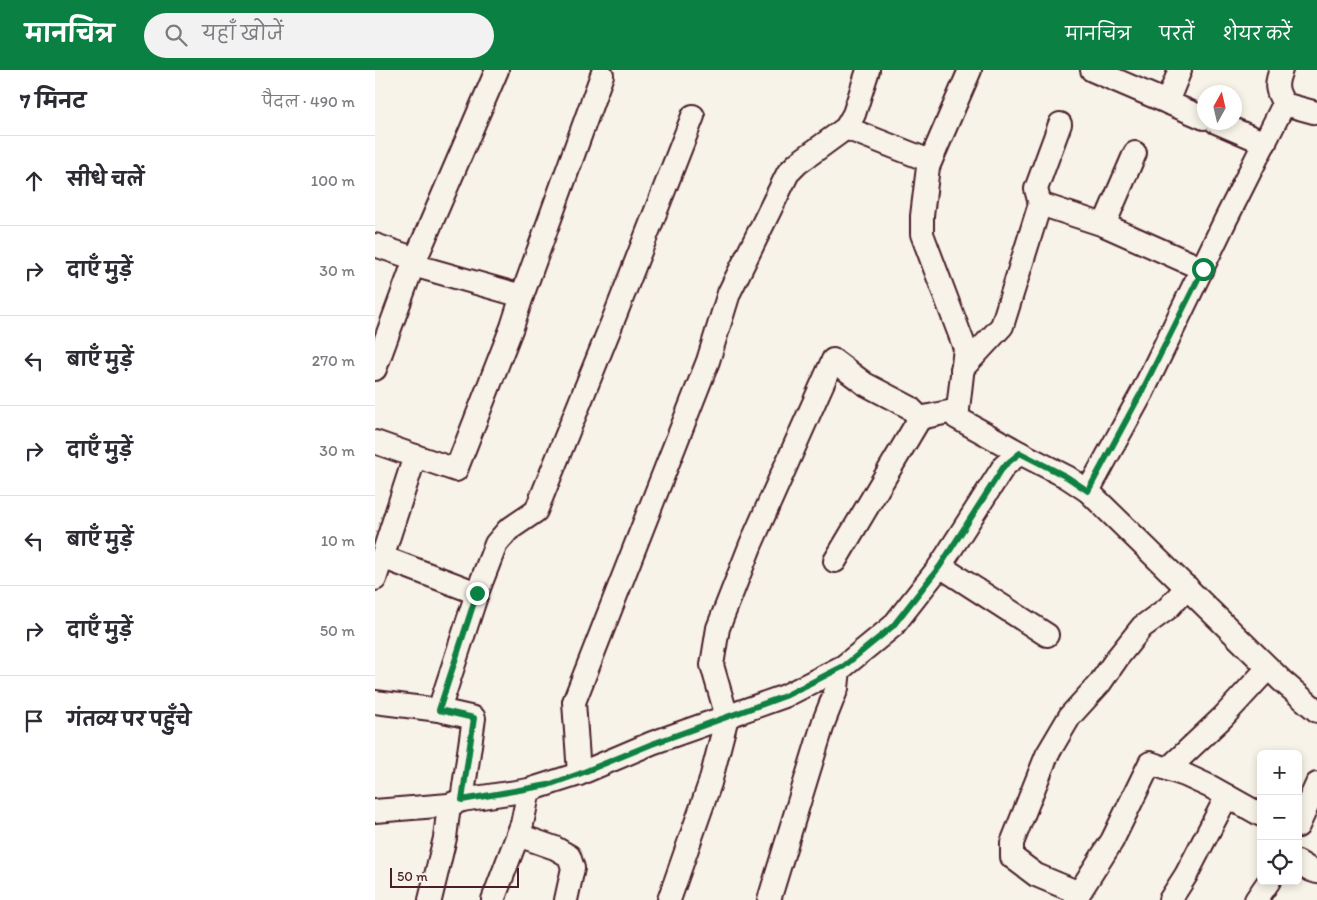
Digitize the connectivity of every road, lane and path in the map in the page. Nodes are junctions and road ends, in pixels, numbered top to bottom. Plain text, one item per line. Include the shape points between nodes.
1 (497, 70) edge
2 (868, 70) edge
3 (970, 70) edge
4 (1092, 70) edge
5 (1180, 70) edge
6 (1281, 70) edge
7 (602, 75) dead end
8 (1167, 102) junction
9 (1284, 104) junction
10 (1317, 113) edge
11 (1197, 115) edge
12 (693, 116) dead end
13 (1060, 124) dead end
14 (846, 128) junction
15 (1235, 130) edge
16 (1265, 143) junction
17 (1135, 153) dead end
18 (930, 160) junction
19 (1040, 204) junction
20 (1104, 225) junction
21 (375, 245) edge
22 (415, 262) junction
23 (1203, 269) junction
24 (522, 296) junction
25 (375, 369) edge
26 (963, 369) junction
27 (958, 410) junction
28 (920, 418) junction
29 (375, 442) edge
30 (1020, 453) junction
31 (415, 456) junction
32 (1088, 491) junction
33 (382, 557) junction
34 (835, 562) dead end
35 (940, 566) junction
36 (375, 579) edge
37 (1187, 587) junction
38 (477, 593) junction
39 (1047, 634) dead end
40 (1268, 668) junction
41 (839, 669) junction
42 (375, 702) edge
43 (439, 710) junction
44 (1317, 711) edge
45 (727, 717) junction
46 (1168, 769) junction
47 (579, 774) junction
48 (1317, 784) edge
49 (529, 790) junction
50 (1227, 796) junction
51 (456, 802) junction
52 (375, 811) edge
53 (1257, 813) edge
54 (1302, 817) edge
55 (518, 835) junction
56 (1302, 864) edge
57 (1317, 872) edge
58 (1266, 885) edge
59 (1077, 897) edge
60 (430, 900) edge
61 (493, 900) edge
62 (566, 900) edge
63 (669, 900) edge
64 (769, 900) edge
65 (1170, 900) edge
66 (1256, 900) edge

1 - 22 street
2 - 14 street via 854,114
3 - 18 street
4 - 8 street
5 - 8 street
6 - 9 street via 1277,92
7 - 24 street
8 - 11 street
9 - 10 street
9 - 16 street
12 - 38 street via 536,511 508,530 496,544
13 - 19 street via 1036,189
14 - 18 street
14 - 47 street via 789,173 729,293 708,361 574,702
15 - 16 street
16 - 23 street
17 - 20 street
18 - 26 street via 921,216 922,234 965,348
19 - 20 street
19 - 26 street via 1002,326
20 - 23 street
21 - 22 street
22 - 24 street
22 - 25 street
23 - 32 street
24 - 31 street via 457,470
26 - 27 street
27 - 28 street
27 - 30 street via 957,418
28 - 34 street
28 - 45 street via 909,407 865,384 833,360 718,628 712,665
29 - 31 street
30 - 32 street
30 - 35 street via 1004,466
31 - 33 street
32 - 37 street
33 - 36 street
33 - 38 street
35 - 39 street
35 - 41 street via 893,626
37 - 40 street
37 - 59 street via 1168,608 1142,627 1100,683 1070,716 1047,755 1012,843 1012,857 1036,875
38 - 43 street
40 - 44 street
40 - 46 street
41 - 45 street via 785,696
41 - 64 street via 837,688
42 - 43 street
43 - 51 street via 474,718
45 - 47 street
45 - 63 street via 710,783
46 - 50 street
46 - 59 street via 1150,763 1111,841
47 - 49 street
48 - 54 street
49 - 51 street
49 - 55 street
50 - 53 street
50 - 65 street
51 - 52 street
51 - 60 street
55 - 61 street
55 - 62 street via 569,856 573,868
56 - 57 street
58 - 66 street

